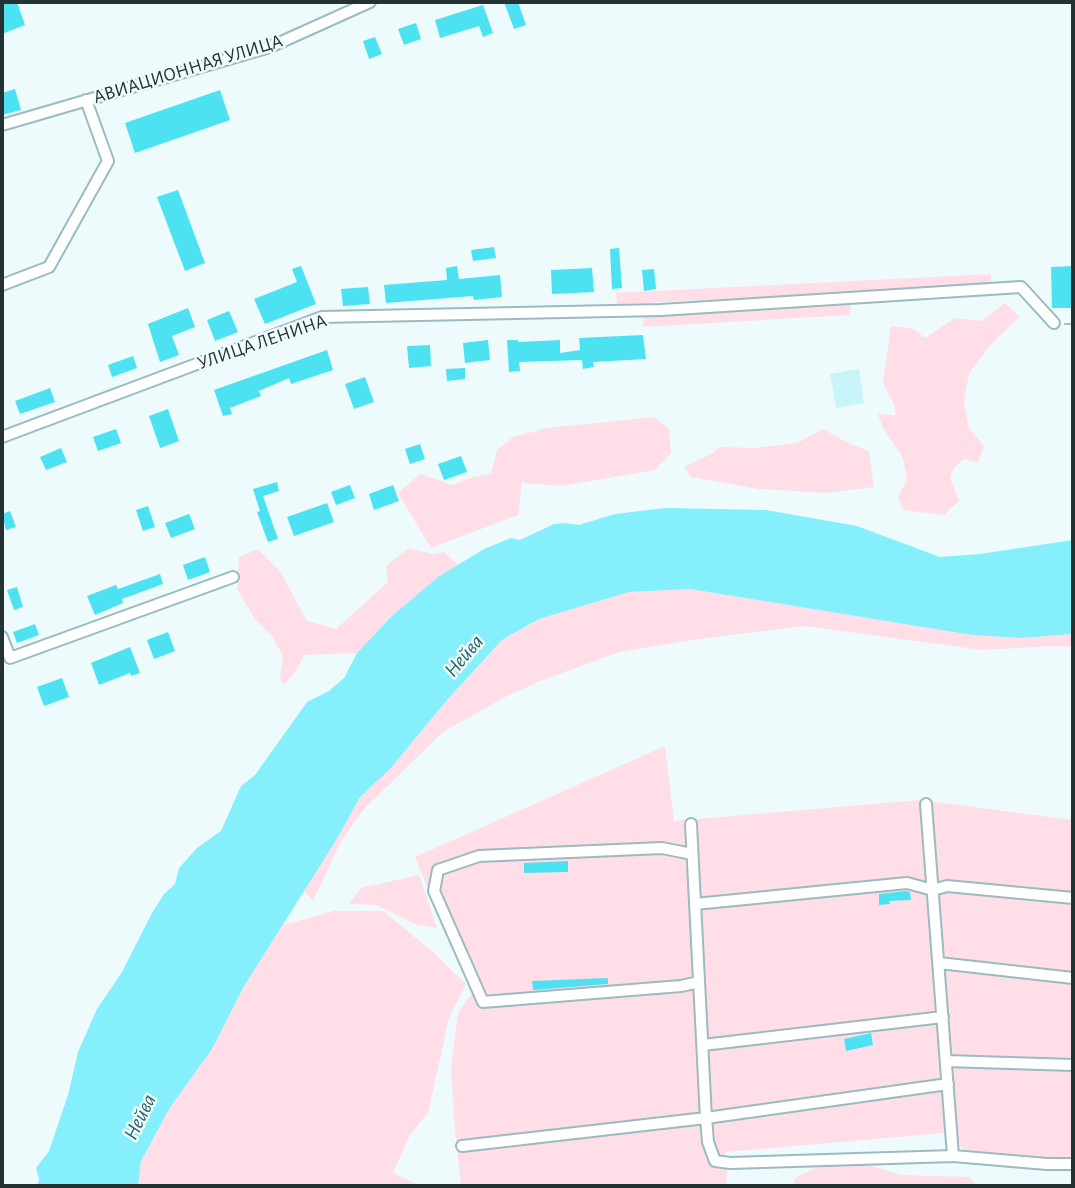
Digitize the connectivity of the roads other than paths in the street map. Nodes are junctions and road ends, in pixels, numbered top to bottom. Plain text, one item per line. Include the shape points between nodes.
1 (370, 2) edge
2 (86, 100) junction
3 (2, 125) edge
4 (2, 285) edge
5 (1054, 323) dead end
6 (2, 437) edge
7 (233, 577) dead end
8 (2, 637) edge
9 (926, 804) dead end
10 (691, 824) dead end
11 (692, 854) junction
12 (933, 890) junction
13 (1073, 898) edge
14 (695, 904) junction
15 (939, 963) junction
16 (1073, 978) edge
17 (699, 982) junction
18 (943, 1017) junction
19 (703, 1045) junction
20 (946, 1061) junction
21 (1073, 1065) edge
22 (948, 1084) junction
23 (706, 1118) junction
24 (462, 1146) dead end
25 (953, 1156) junction
26 (1073, 1164) edge

1 - 2 street, АВИАЦИОННАЯ УЛИЦА via 270,47
2 - 3 street, АВИАЦИОННАЯ УЛИЦА
2 - 4 street via 108,161 49,267
5 - 6 street, УЛИЦА ЛЕНИНА via 1021,287 661,310 322,317
7 - 8 street via 10,658
9 - 12 street
10 - 11 street
11 - 14 street
11 - 17 street via 662,848 480,856 438,870 434,891 483,1002
12 - 13 street via 947,886
12 - 14 street via 907,883
12 - 15 street
14 - 17 street
15 - 16 street
15 - 18 street
17 - 19 street
18 - 19 street
18 - 20 street
19 - 23 street
20 - 21 street
20 - 22 street
22 - 23 street
22 - 25 street
23 - 24 street
23 - 25 street via 715,1161
25 - 26 street

